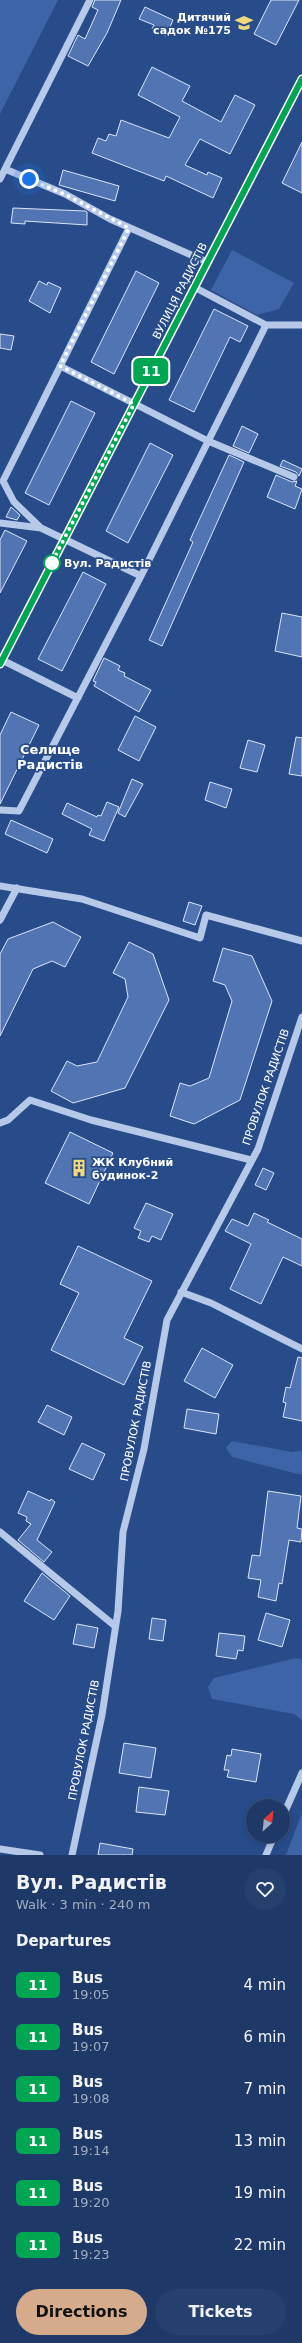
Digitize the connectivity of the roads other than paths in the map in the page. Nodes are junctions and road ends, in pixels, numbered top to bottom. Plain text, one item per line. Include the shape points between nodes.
1 (90, 0) edge
2 (302, 79) edge
3 (5, 169) junction
4 (0, 179) edge
5 (129, 228) junction
6 (207, 262) junction
7 (194, 287) junction
8 (266, 325) junction
9 (302, 326) edge
10 (60, 366) junction
11 (134, 404) junction
12 (208, 441) junction
13 (294, 477) dead end
14 (0, 523) edge
15 (41, 528) junction
16 (64, 539) junction
17 (141, 576) junction
18 (1, 661) edge
19 (78, 698) junction
20 (0, 810) edge
21 (0, 886) edge
22 (17, 888) junction
23 (0, 920) edge
24 (302, 940) edge
25 (302, 1017) edge
26 (0, 1123) edge
27 (251, 1160) junction
28 (181, 1292) junction
29 (302, 1349) edge
30 (0, 1532) edge
31 (115, 1626) junction
32 (302, 1773) edge
33 (290, 1800) edge
34 (271, 1843) edge
35 (0, 1849) edge
36 (40, 1855) edge
37 (72, 1855) edge
38 (266, 1855) edge

1 - 3 street
2 - 6 street, ВУЛИЦЯ РАДИСТІВ
3 - 4 street
3 - 5 street via 64,194
5 - 6 street
5 - 10 street
6 - 7 street, ВУЛИЦЯ РАДИСТІВ
7 - 8 street
7 - 11 street, ВУЛИЦЯ РАДИСТІВ
8 - 9 street
8 - 12 street
10 - 11 street
10 - 15 street via 4,481 14,502
11 - 12 street
11 - 16 street, ВУЛИЦЯ РАДИСТІВ
12 - 13 street
12 - 17 street
14 - 15 street
15 - 16 street
16 - 17 street
16 - 18 street, ВУЛИЦЯ РАДИСТІВ
17 - 19 street
18 - 19 street
19 - 20 street via 19,811
21 - 22 street
22 - 23 street
22 - 24 street via 82,899 200,938 206,915
25 - 27 street, ПРОВУЛОК РАДИСТІВ via 258,1149
26 - 27 street via 8,1120 30,1100 92,1120
27 - 28 street, ПРОВУЛОК РАДИСТІВ
28 - 29 street
28 - 31 street, ПРОВУЛОК РАДИСТІВ via 166,1320 144,1449 123,1532
30 - 31 street
31 - 37 street, ПРОВУЛОК РАДИСТІВ via 102,1715
32 - 33 street
34 - 38 street
35 - 36 street

